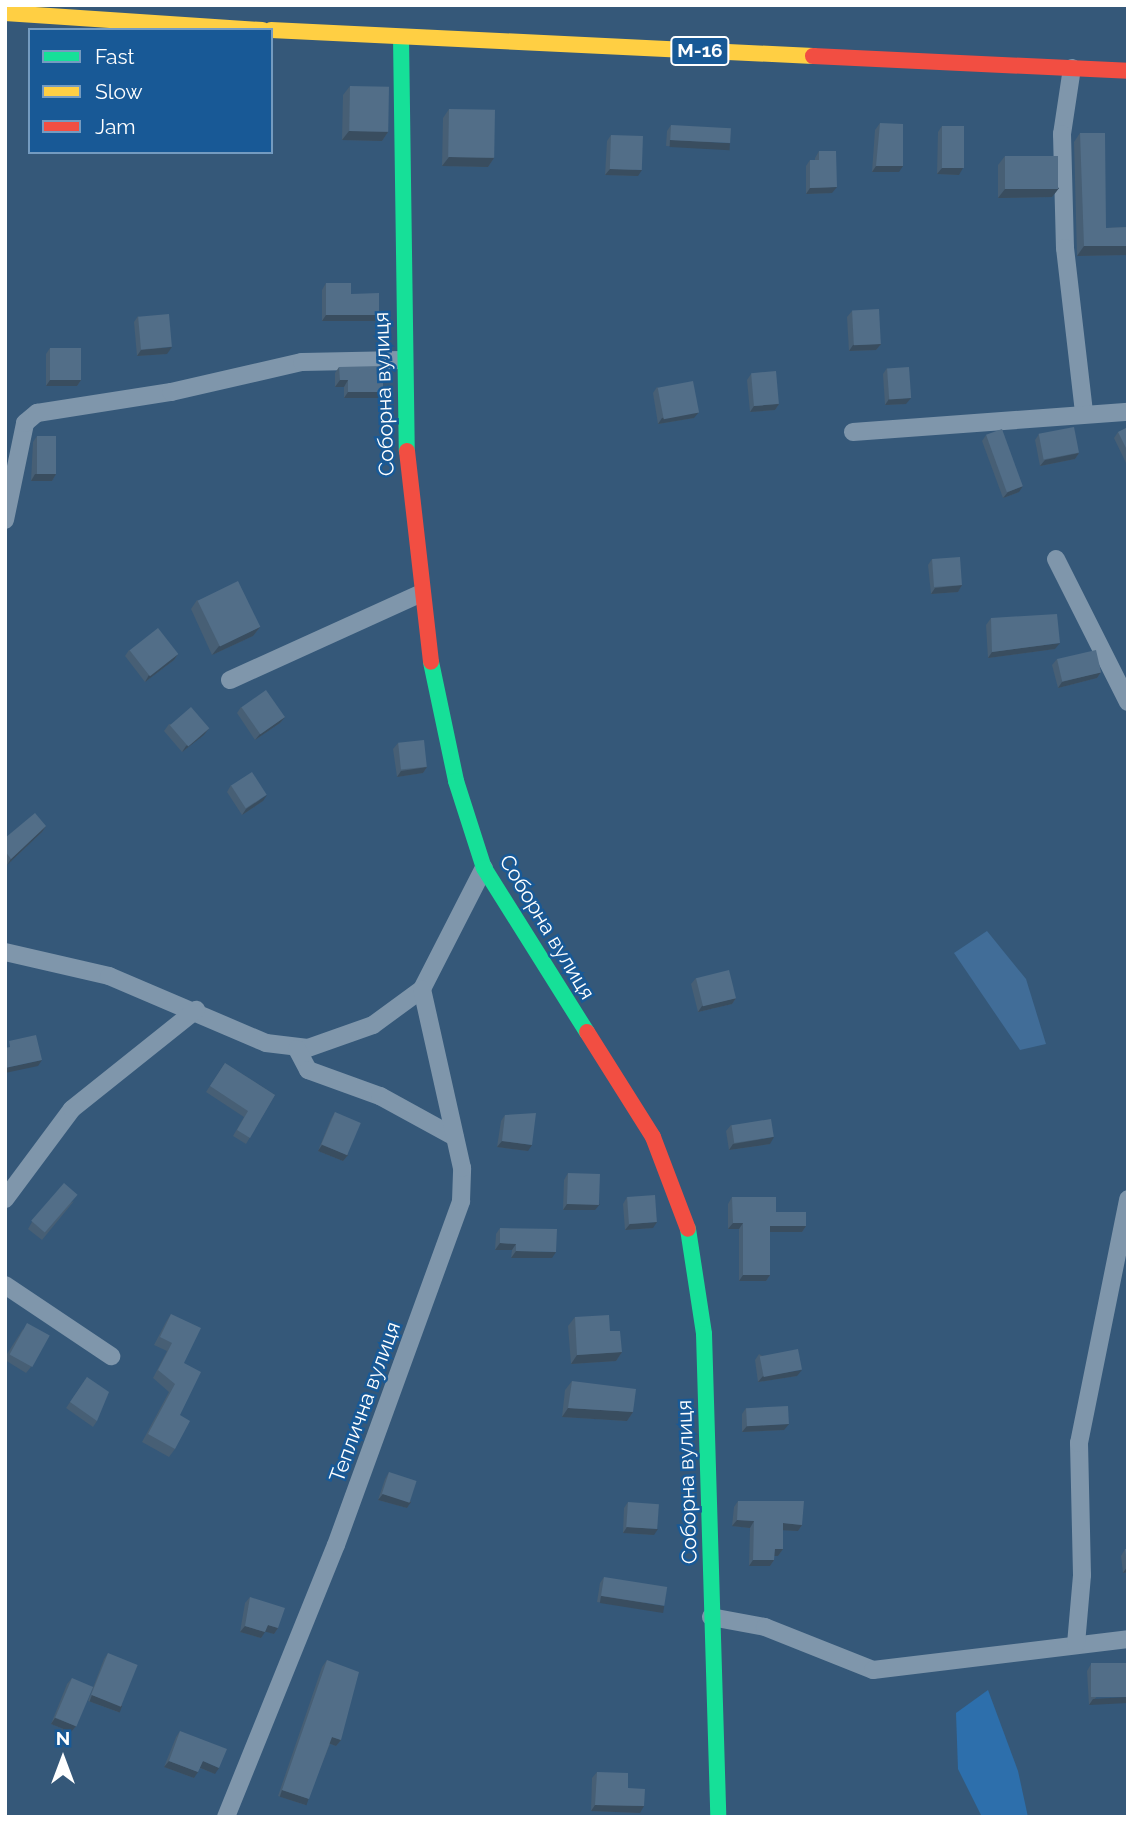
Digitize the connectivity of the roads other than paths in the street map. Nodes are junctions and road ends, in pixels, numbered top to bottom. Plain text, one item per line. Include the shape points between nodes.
1 (5, 13) edge
2 (232, 28) edge
3 (273, 30) edge
4 (401, 37) junction
5 (1072, 68) junction
6 (1128, 71) edge
7 (401, 360) junction
8 (1128, 412) edge
9 (1084, 413) junction
10 (853, 432) dead end
11 (5, 520) edge
12 (1056, 559) dead end
13 (420, 594) junction
14 (230, 680) dead end
15 (1128, 702) edge
16 (484, 868) junction
17 (5, 952) edge
18 (422, 989) junction
19 (196, 1010) junction
20 (297, 1049) junction
21 (455, 1137) junction
22 (5, 1199) edge
23 (1128, 1199) edge
24 (5, 1285) edge
25 (111, 1356) dead end
26 (711, 1617) junction
27 (1128, 1639) edge
28 (1076, 1644) junction
29 (226, 1817) edge
30 (718, 1817) edge

1 - 2 main road
3 - 4 main road, М-16
4 - 5 main road, М-16
4 - 7 main road, Соборна вулиця
5 - 6 main road, М-16
5 - 9 street via 1062,134 1065,248
7 - 11 street via 302,362 171,392 37,413 25,423
7 - 13 main road, Соборна вулиця
8 - 9 street
9 - 10 street
12 - 15 street
13 - 14 street
13 - 16 main road, Соборна вулиця via 445,738
16 - 18 street
16 - 26 main road, Соборна вулиця via 653,1137 686,1215 704,1334
17 - 19 street via 109,976
18 - 20 street via 373,1025
18 - 21 street, Теплична вулиця
19 - 20 street via 267,1043
19 - 22 street via 72,1109
20 - 21 street via 308,1070 380,1096
21 - 29 street, Теплична вулиця via 463,1186 454,1224 336,1545
23 - 28 street via 1079,1443
24 - 25 street
26 - 28 street via 765,1627 873,1670
26 - 30 main road, Соборна вулиця
27 - 28 street

